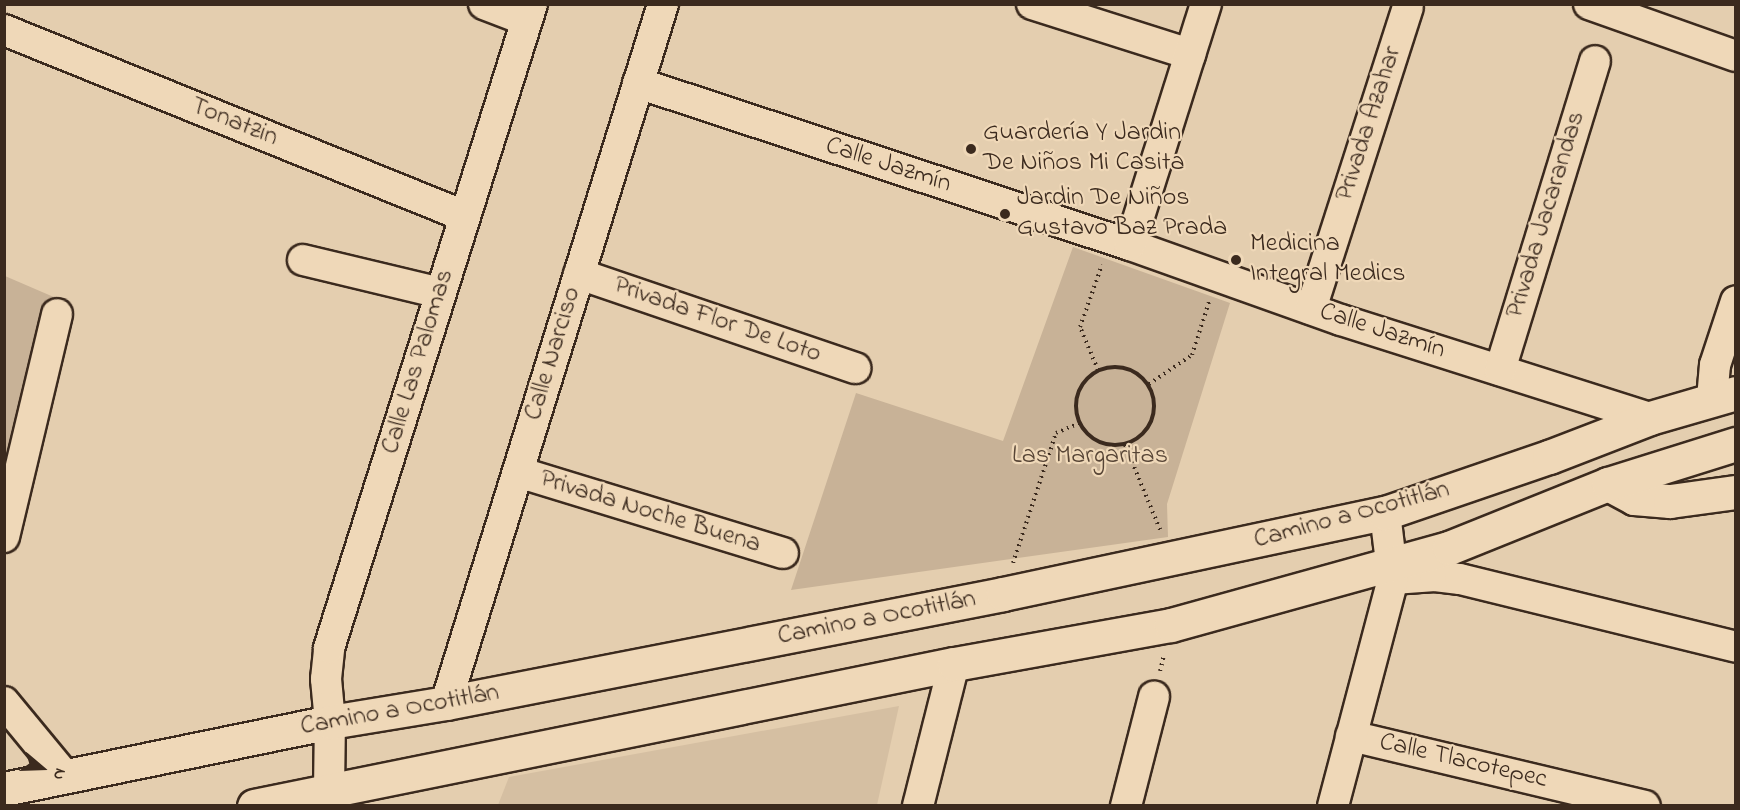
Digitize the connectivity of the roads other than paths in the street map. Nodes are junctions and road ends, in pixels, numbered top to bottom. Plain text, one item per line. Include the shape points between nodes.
1 (484, 4) edge
2 (663, 4) edge
3 (1032, 4) edge
4 (1206, 4) edge
5 (1589, 4) edge
6 (1408, 7) dead end
7 (529, 12) edge
8 (4, 30) edge
9 (1190, 54) junction
10 (1736, 56) edge
11 (1595, 61) dead end
12 (638, 83) junction
13 (464, 216) junction
14 (1120, 255) junction
15 (303, 260) dead end
16 (579, 274) junction
17 (440, 293) junction
18 (1736, 301) edge
19 (1311, 309) junction
20 (57, 314) dead end
21 (855, 368) dead end
22 (1500, 370) junction
23 (1724, 396) edge
24 (1650, 418) junction
25 (1736, 444) edge
26 (518, 472) junction
27 (1608, 484) junction
28 (1736, 492) edge
29 (1385, 513) junction
30 (4, 537) edge
31 (783, 553) dead end
32 (1392, 571) junction
33 (1736, 647) edge
34 (954, 664) junction
35 (1154, 697) road end
36 (4, 702) edge
37 (446, 704) junction
38 (330, 722) junction
39 (1351, 736) junction
40 (65, 776) junction
41 (4, 789) edge
42 (326, 798) edge
43 (254, 806) edge
44 (918, 806) edge
45 (1126, 806) edge
46 (1333, 806) edge
47 (1645, 806) edge

1 - 7 street
2 - 12 street, Calle Narciso
3 - 9 street
4 - 9 street
5 - 10 street
6 - 19 street, Privada Azahar
7 - 13 street, Calle Las Palomas
8 - 13 street, Tonatzin
9 - 14 street
11 - 22 street, Privada Jacarandas
12 - 14 street, Calle Jazmín
12 - 16 street, Calle Narciso
13 - 17 street, Calle Las Palomas
14 - 19 street, Calle Jazmín
15 - 17 street
16 - 21 street, Privada Flor De Loto
16 - 26 street, Calle Narciso
17 - 38 street, Calle Las Palomas via 329,648 326,680
18 - 23 street via 1715,365
19 - 22 street, Calle Jazmín
20 - 30 street
22 - 24 street, Calle Jazmín
23 - 24 main road, Camino a Ocotitlán
24 - 29 main road, Camino a Ocotitlán
25 - 27 main road, Camino a Ocotitlán
26 - 31 street, Privada Noche Buena
26 - 37 street, Calle Narciso
27 - 28 main road via 1634,498 1670,501
27 - 32 main road, Camino a Ocotitlán
29 - 32 street
29 - 37 main road, Camino a Ocotitlán via 1172,560
32 - 33 street via 1460,579
32 - 34 main road, Camino a Ocotitlán via 1171,625
32 - 39 street
34 - 42 main road, Camino a Ocotitlán
34 - 44 street
35 - 45 street
36 - 40 street
37 - 38 main road, Camino a Ocotitlán
38 - 40 main road, Camino a Ocotitlán
38 - 42 street, Calle Las Palomas
39 - 46 street
39 - 47 street, Calle Tlacotepec
40 - 41 main road, Camino a Ocotitlán
42 - 43 main road, Camino a Ocotitlán

